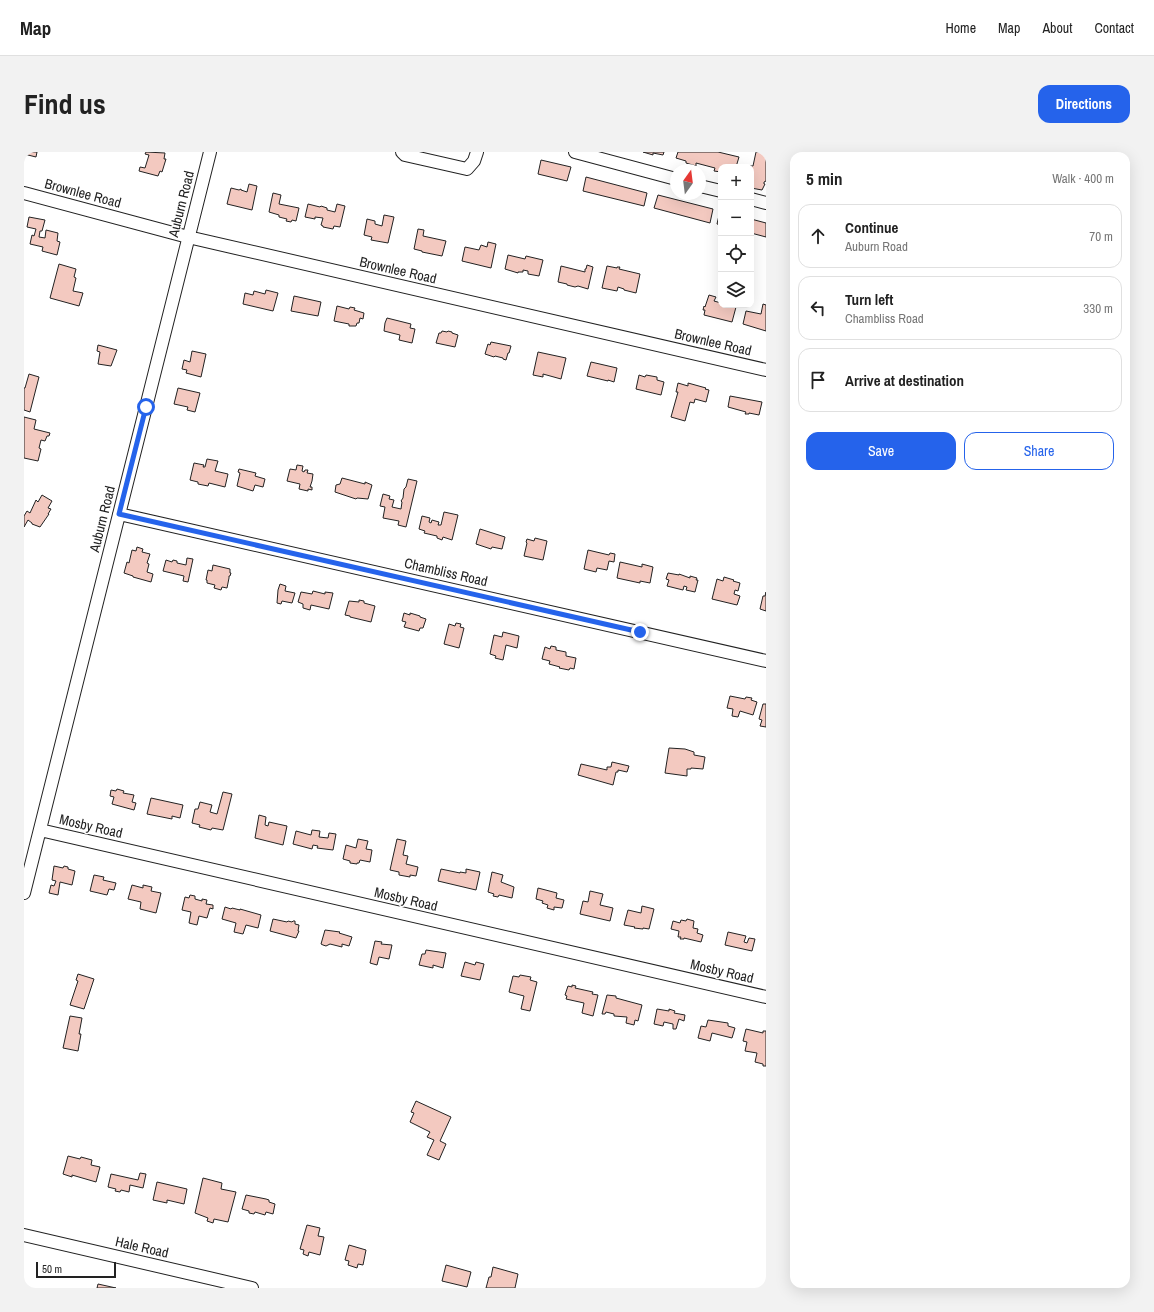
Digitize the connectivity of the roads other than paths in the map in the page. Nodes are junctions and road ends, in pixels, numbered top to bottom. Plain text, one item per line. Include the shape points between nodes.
1 (210, 152) edge
2 (402, 152) edge
3 (477, 152) edge
4 (575, 152) edge
5 (670, 177) edge
6 (706, 187) edge
7 (718, 190) edge
8 (24, 192) edge
9 (754, 200) edge
10 (766, 203) edge
11 (188, 237) junction
12 (766, 370) edge
13 (119, 514) junction
14 (766, 661) edge
15 (40, 830) junction
16 (24, 893) edge
17 (766, 997) edge
18 (24, 1235) edge
19 (252, 1288) edge

1 - 11 street, Auburn Road
2 - 3 street via 405,155 467,169 474,162
4 - 5 street
6 - 7 street
8 - 11 street, Brownlee Road
9 - 10 street
11 - 12 street, Brownlee Road
11 - 13 street, Auburn Road
13 - 14 street, Chambliss Road
13 - 15 street, Auburn Road
15 - 16 street, Auburn Road
15 - 17 street, Mosby Road
18 - 19 street, Hale Road

